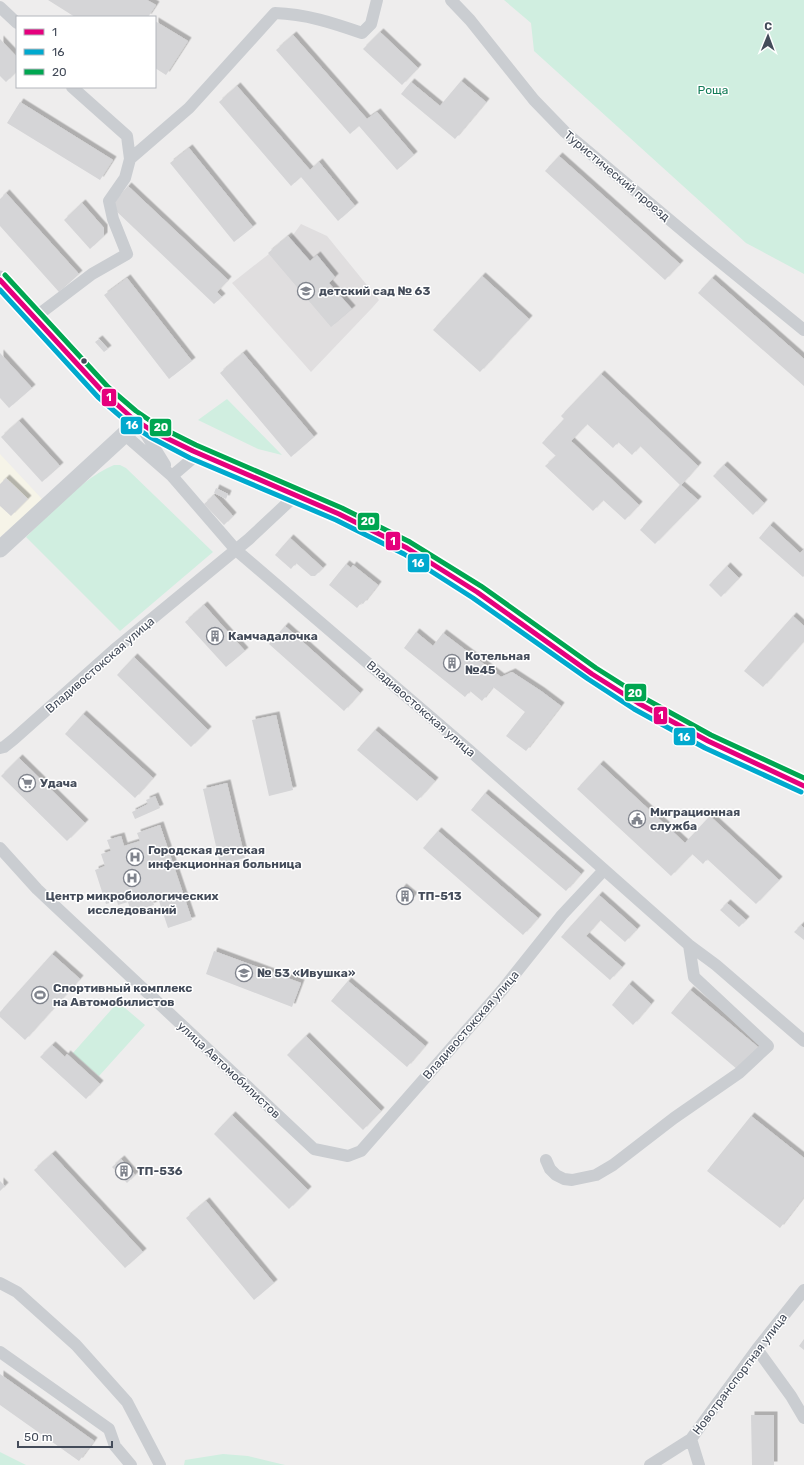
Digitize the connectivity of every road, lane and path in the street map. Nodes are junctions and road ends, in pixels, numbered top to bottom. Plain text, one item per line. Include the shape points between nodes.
1 (377, 0) edge
2 (451, 0) edge
3 (0, 7) edge
4 (16, 22) edge
5 (73, 88) edge
6 (130, 159) junction
7 (0, 280) edge
8 (34, 318) junction
9 (804, 330) edge
10 (138, 422) junction
11 (125, 435) junction
12 (199, 453) junction
13 (172, 476) junction
14 (296, 495) junction
15 (0, 550) edge
16 (236, 550) junction
17 (0, 748) edge
18 (804, 786) edge
19 (0, 848) edge
20 (604, 870) junction
21 (689, 946) junction
22 (804, 1041) edge
23 (348, 1156) joint
24 (546, 1160) dead end
25 (0, 1283) edge
26 (804, 1290) edge
27 (757, 1349) junction
28 (0, 1352) edge
29 (804, 1418) edge
30 (691, 1440) junction
31 (131, 1465) edge
32 (160, 1465) edge
33 (650, 1465) edge
34 (699, 1465) edge

1 - 6 street via 371,24 362,33 325,20 275,13 189,108
2 - 9 street, Туристический проезд via 534,100 565,132
3 - 4 street
5 - 6 street via 127,136
6 - 8 street via 125,178 109,201 113,219 127,254 92,274
7 - 8 main road
8 - 10 main road via 99,389
10 - 11 street
10 - 12 main road
10 - 13 street, Владивостокская улица
11 - 13 street, Владивостокская улица
11 - 15 street
12 - 13 street
12 - 14 main road
13 - 16 street, Владивостокская улица
14 - 16 street, Владивостокская улица
14 - 18 main road via 400,544 458,579 597,677 672,724
16 - 17 street, Владивостокская улица via 114,650 14,739
16 - 20 street, Владивостокская улица
19 - 23 street, улица Автомобилистов via 37,889 314,1149
20 - 21 street, Владивостокская улица
20 - 23 street, Владивостокская улица via 562,915 503,989 361,1151
21 - 22 street, Владивостокская улица via 716,965
21 - 24 street via 694,977 768,1046 739,1073 596,1175 564,1179 550,1169
25 - 32 street via 17,1292 76,1345 127,1402
26 - 27 street, Новотранспортная улица
27 - 29 street
27 - 30 street, Новотранспортная улица
28 - 31 street via 109,1429 115,1446
30 - 33 street, Новотранспортная улица
30 - 34 street

